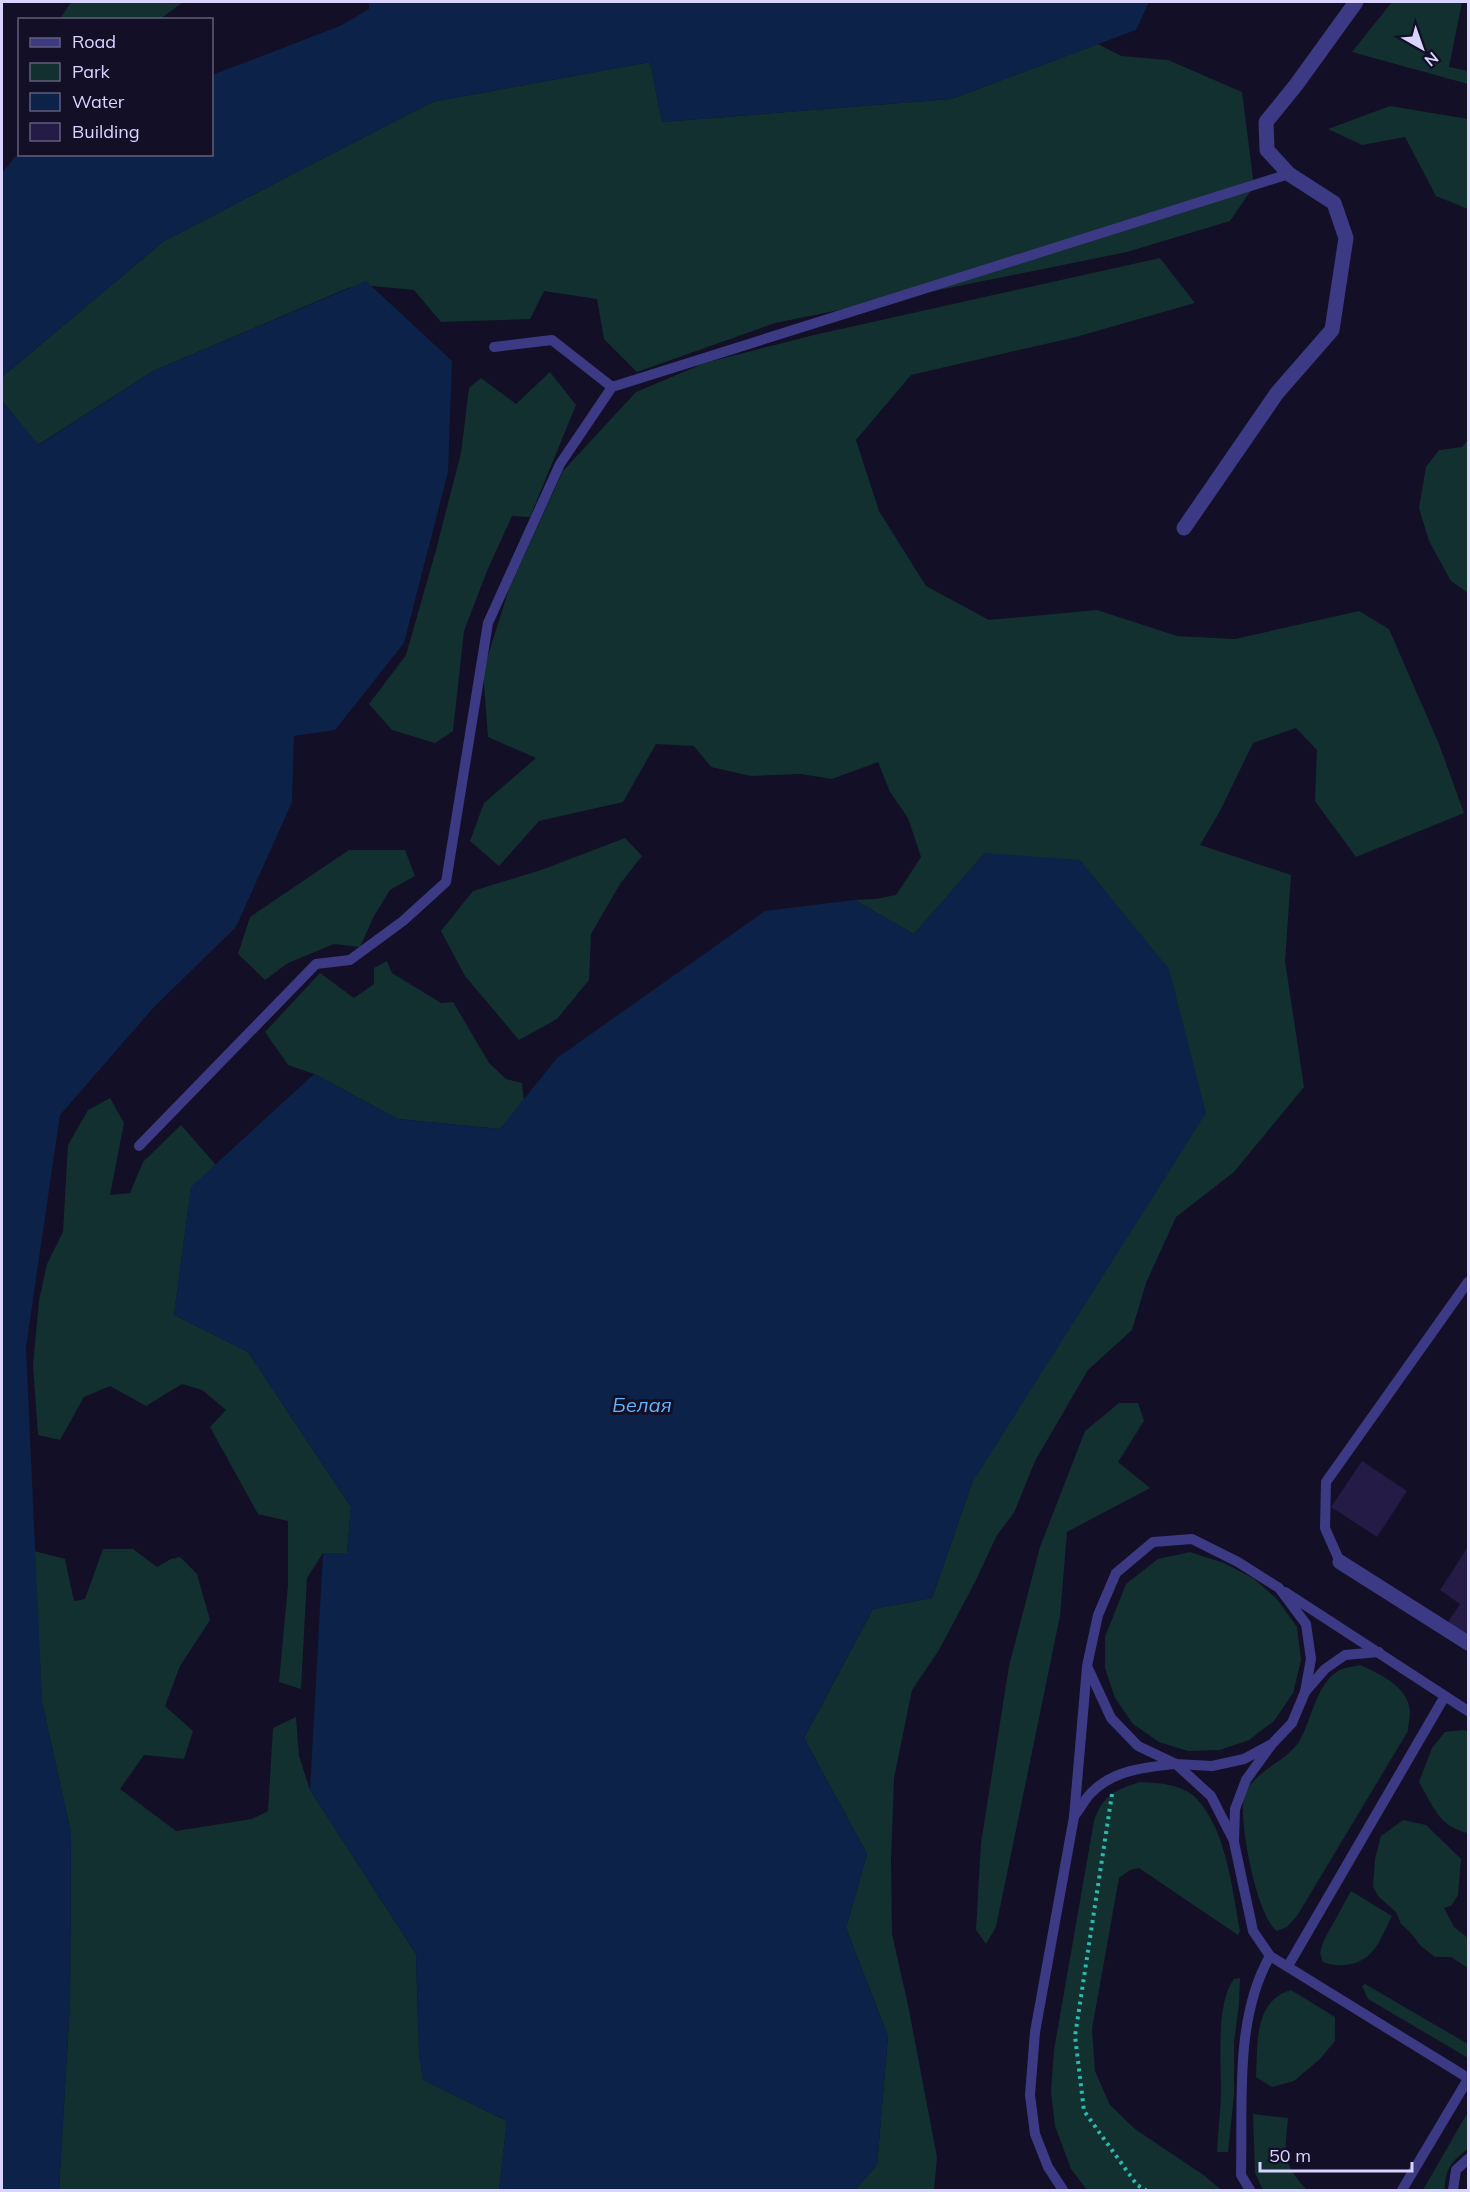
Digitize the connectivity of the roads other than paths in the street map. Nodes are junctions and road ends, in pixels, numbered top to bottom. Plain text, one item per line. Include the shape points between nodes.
1 (1356, 2) edge
2 (1289, 174) junction
3 (494, 347) dead end
4 (612, 387) junction
5 (1184, 528) dead end
6 (138, 1146) dead end
7 (1468, 1282) edge
8 (1340, 1562) joint
9 (1279, 1588) junction
10 (1468, 1644) edge
11 (1379, 1652) junction
12 (1087, 1666) junction
13 (1305, 1692) junction
14 (1445, 1696) junction
15 (1468, 1711) edge
16 (1272, 1744) junction
17 (1176, 1764) junction
18 (1074, 1817) junction
19 (1234, 1842) junction
20 (1270, 1956) junction
21 (1288, 1966) junction
22 (1468, 2079) edge
23 (1468, 2159) edge
24 (1063, 2190) edge
25 (1250, 2190) edge
26 (1402, 2190) edge
27 (1453, 2190) edge

1 - 2 street via 1266,123 1267,150
2 - 4 lane
2 - 5 street via 1334,203 1346,238 1332,330 1277,393
3 - 4 lane via 552,340
4 - 6 lane via 560,464 488,623 446,882 403,921 350,960 316,964
7 - 8 lane via 1326,1482 1325,1528
8 - 10 street
9 - 11 lane
9 - 12 lane via 1192,1539 1153,1542 1116,1573 1098,1615
9 - 13 lane via 1306,1624 1311,1659
11 - 13 lane via 1345,1655 1325,1669
11 - 14 lane
12 - 17 lane via 1111,1718 1137,1746
12 - 18 lane
13 - 16 lane via 1292,1723
14 - 15 lane
14 - 21 lane
16 - 17 lane via 1244,1759 1212,1766
16 - 19 lane via 1246,1780 1234,1809
17 - 18 lane via 1138,1768 1113,1777 1091,1792
17 - 19 lane via 1210,1796
18 - 24 lane via 1035,2032 1030,2095 1035,2134 1048,2168
19 - 20 lane via 1253,1931
20 - 21 lane
20 - 25 lane via 1252,1999 1244,2050 1241,2175
21 - 22 lane
22 - 26 lane
23 - 27 lane via 1456,2170

